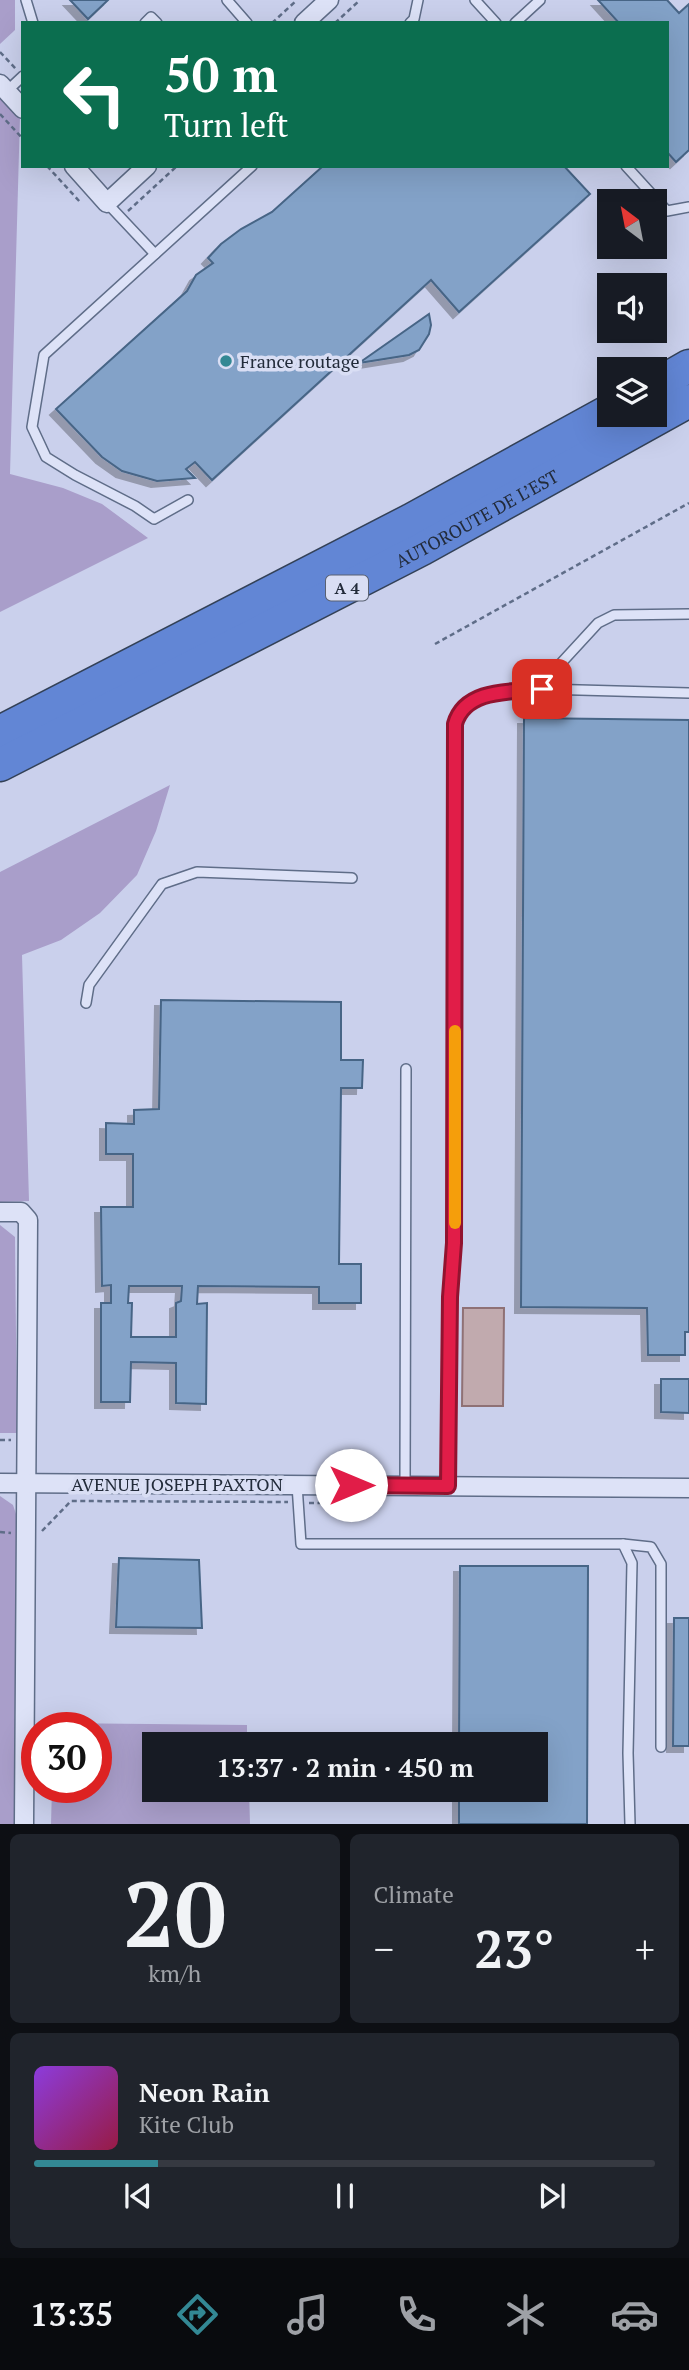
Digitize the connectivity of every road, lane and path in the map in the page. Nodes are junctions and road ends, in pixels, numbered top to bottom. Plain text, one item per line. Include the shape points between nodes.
1 (26, 0) edge
2 (297, 0) edge
3 (329, 0) edge
4 (360, 0) edge
5 (418, 0) edge
6 (540, 0) edge
7 (479, 1) edge
8 (233, 2) edge
9 (32, 21) edge
10 (246, 21) edge
11 (274, 21) edge
12 (306, 21) edge
13 (337, 21) edge
14 (412, 21) edge
15 (494, 21) edge
16 (517, 21) edge
17 (0, 51) edge
18 (21, 74) edge
19 (21, 77) edge
20 (3, 87) edge
21 (21, 107) edge
22 (0, 114) edge
23 (21, 137) edge
24 (49, 168) edge
25 (76, 168) edge
26 (145, 168) edge
27 (175, 168) edge
28 (245, 168) edge
29 (628, 168) edge
30 (107, 203) junction
31 (81, 204) dead end
32 (689, 207) edge
33 (121, 218) junction
34 (155, 254) junction
35 (689, 366) edge
36 (667, 379) edge
37 (689, 401) edge
38 (597, 418) edge
39 (188, 500) dead end
40 (689, 503) edge
41 (689, 614) edge
42 (435, 645) dead end
43 (542, 689) junction
44 (689, 693) edge
45 (0, 732) edge
46 (0, 765) edge
47 (352, 878) dead end
48 (86, 1003) dead end
49 (406, 1069) dead end
50 (0, 1212) edge
51 (0, 1483) edge
52 (26, 1483) junction
53 (405, 1486) junction
54 (448, 1486) junction
55 (689, 1488) edge
56 (298, 1494) junction
57 (0, 1532) edge
58 (26, 1533) junction
59 (623, 1544) junction
60 (661, 1747) dead end
61 (24, 1824) edge
62 (630, 1824) edge

1 - 9 lane
2 - 11 path
3 - 12 street
4 - 13 path
5 - 14 lane
6 - 16 lane
7 - 15 lane
8 - 10 lane
17 - 18 path
19 - 20 lane
20 - 21 street
22 - 23 path
24 - 31 path
25 - 30 street
26 - 30 street
27 - 33 path
28 - 34 lane
29 - 32 lane via 667,211
30 - 33 lane
33 - 34 lane
34 - 39 lane via 44,355 32,427 46,457 155,519
35 - 36 highway
37 - 46 highway, AUTOROUTE DE L’EST / A 4 via 422,549
38 - 45 highway, AUTOROUTE DE L’EST / A 4 via 411,520
40 - 42 path
41 - 43 lane via 614,615 598,623
43 - 44 lane
43 - 54 lane via 483,695 467,705 455,724 454,1243
47 - 48 lane via 197,872 162,884 89,985
49 - 53 lane
50 - 52 street via 21,1212 28,1220
51 - 52 street, AVENUE JOSEPH PAXTON
52 - 56 street, AVENUE JOSEPH PAXTON
52 - 58 street
53 - 54 street, AVENUE JOSEPH PAXTON
53 - 56 street, AVENUE JOSEPH PAXTON
54 - 55 street, AVENUE JOSEPH PAXTON
56 - 58 path via 71,1501 41,1532
56 - 59 lane via 300,1544
57 - 58 path
58 - 61 street
59 - 60 lane via 651,1547 661,1564
59 - 62 lane via 632,1563

